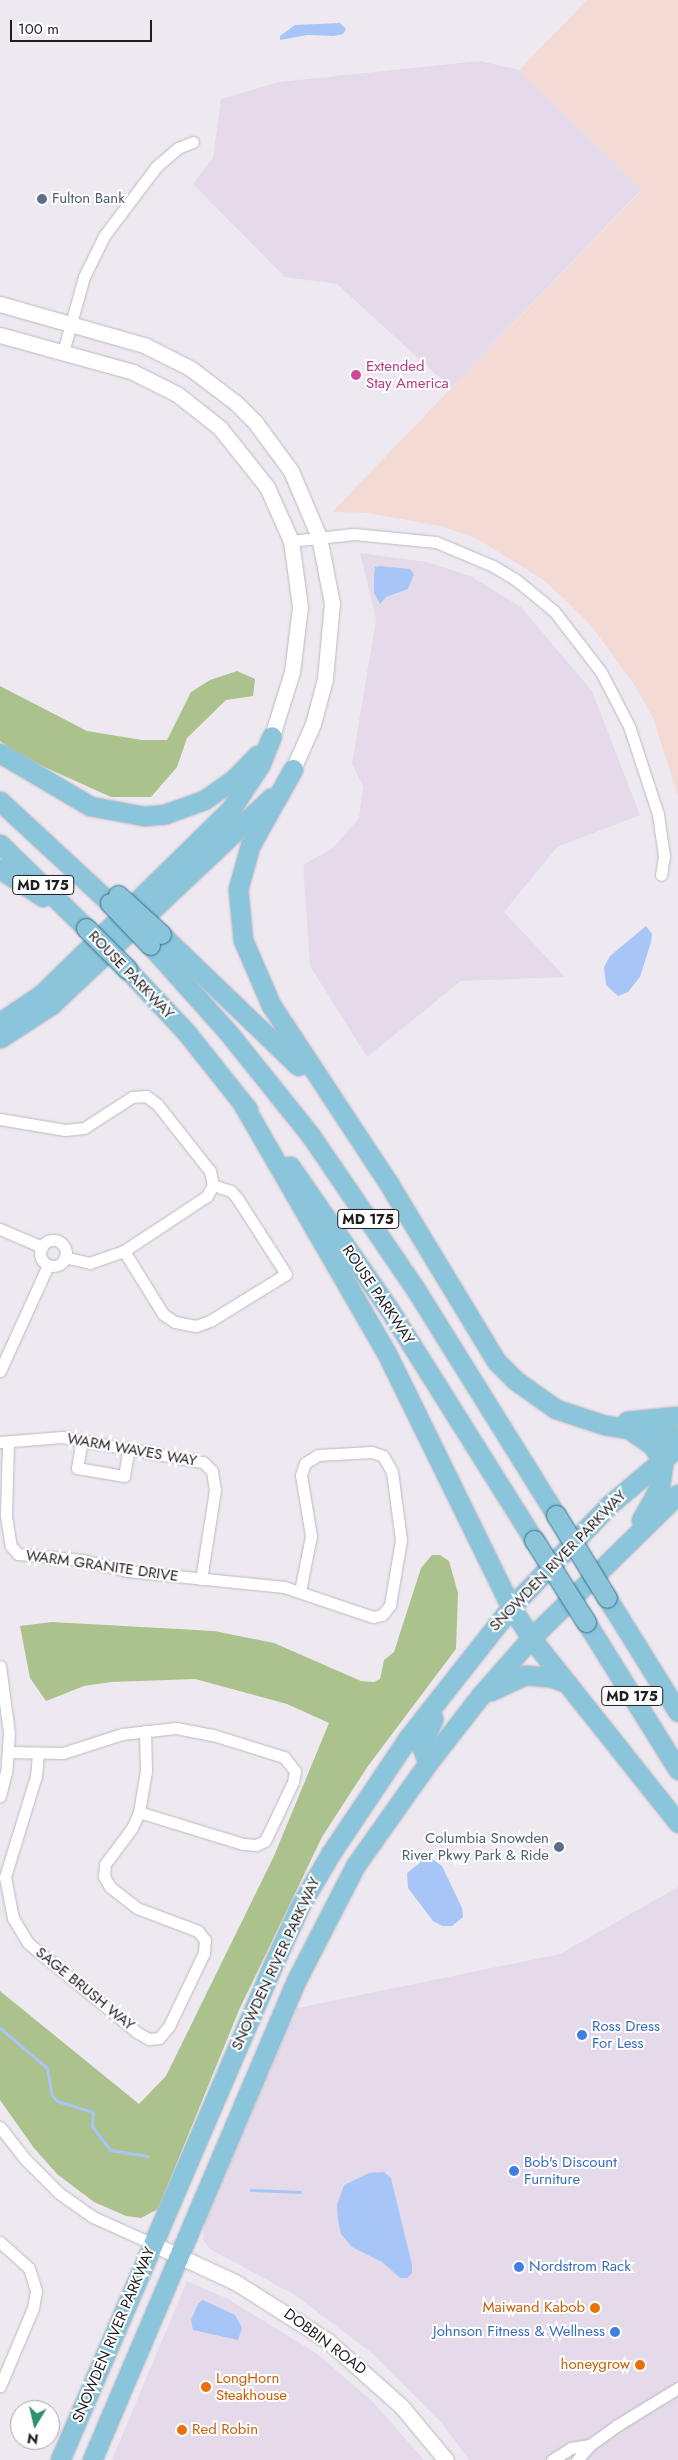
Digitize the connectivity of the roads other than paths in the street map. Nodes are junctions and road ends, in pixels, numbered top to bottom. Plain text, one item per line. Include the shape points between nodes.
1 (193, 142) dead end
2 (0, 304) edge
3 (70, 324) junction
4 (0, 335) edge
5 (63, 352) junction
6 (319, 537) junction
7 (291, 541) junction
8 (272, 736) junction
9 (0, 753) edge
10 (293, 769) junction
11 (0, 801) edge
12 (0, 844) edge
13 (0, 869) edge
14 (661, 875) dead end
15 (86, 928) junction
16 (156, 940) junction
17 (0, 1022) edge
18 (0, 1038) edge
19 (240, 1101) junction
20 (0, 1120) edge
21 (348, 1124) junction
22 (213, 1186) junction
23 (0, 1229) edge
24 (42, 1247) junction
25 (124, 1251) junction
26 (64, 1257) junction
27 (48, 1265) junction
28 (0, 1371) edge
29 (678, 1416) edge
30 (577, 1417) junction
31 (631, 1430) junction
32 (678, 1437) edge
33 (82, 1440) junction
34 (4, 1443) edge
35 (678, 1447) edge
36 (129, 1448) junction
37 (662, 1458) junction
38 (678, 1494) edge
39 (678, 1505) edge
40 (632, 1537) junction
41 (201, 1579) junction
42 (300, 1591) junction
43 (607, 1598) junction
44 (510, 1607) junction
45 (488, 1634) junction
46 (531, 1638) junction
47 (0, 1666) edge
48 (569, 1685) junction
49 (678, 1689) edge
50 (482, 1695) junction
51 (678, 1712) edge
52 (145, 1730) junction
53 (8, 1752) junction
54 (38, 1754) junction
55 (428, 1763) junction
56 (678, 1770) edge
57 (0, 1796) edge
58 (139, 1812) junction
59 (678, 1823) edge
60 (0, 2127) edge
61 (0, 2242) edge
62 (153, 2244) junction
63 (180, 2255) junction
64 (0, 2386) edge
65 (678, 2388) edge
66 (590, 2445) junction
67 (60, 2460) edge
68 (92, 2460) edge
69 (446, 2460) edge
70 (552, 2460) edge
71 (577, 2460) edge

1 - 3 street via 166,157 117,216 90,264
2 - 3 street
3 - 5 street
3 - 6 street via 166,354 236,402 276,447 292,471
4 - 5 street
5 - 7 street via 133,372 198,409 236,445 253,467 279,508
6 - 7 street
6 - 10 street via 332,603 329,654 320,702
6 - 14 street via 382,534 436,542 493,566 515,579 554,611 601,672 629,726 658,814 664,856
7 - 8 street via 299,587 299,624 288,691
8 - 9 main road via 221,790 183,809 144,816 90,806
8 - 17 main road via 260,765 231,809 42,994
10 - 18 main road via 269,801 51,1005
10 - 21 main road via 242,866 239,920 250,959 271,1005
11 - 16 main road, MD 175, bridge via 114,899
12 - 15 main road, ROUSE PARKWAY / MD 175
13 - 15 main road
15 - 19 main road, ROUSE PARKWAY / MD 175, bridge via 186,1032
16 - 21 main road via 268,1035
16 - 43 main road, MD 175, bridge via 311,1136 416,1290
19 - 44 main road via 386,1352
19 - 56 main road, ROUSE PARKWAY / MD 175, bridge via 320,1208 388,1309
20 - 22 street via 65,1130 84,1128 132,1098 146,1096 158,1104 207,1164
21 - 30 main road via 389,1184 496,1361 535,1396
22 - 25 street via 200,1202
22 - 25 street via 231,1191 238,1198 286,1274 210,1322 196,1326 175,1322 163,1314
23 - 24 street
24 - 26 street via 47,1242 59,1241 65,1248
24 - 27 street via 41,1257
25 - 26 street via 90,1263
26 - 27 street via 59,1264
27 - 28 street
29 - 30 main road via 643,1421
30 - 31 main road
31 - 32 main road
31 - 37 main road via 653,1446
33 - 34 street, WARM WAVES WAY via 51,1437
33 - 36 street, WARM WAVES WAY
33 - 36 street via 77,1468 114,1475 124,1476
34 - 41 street, WARM GRANITE DRIVE via 6,1516 11,1546 18,1554 83,1560 127,1571
35 - 37 main road, SNOWDEN RIVER PARKWAY
36 - 41 street, WARM WAVES WAY via 196,1459 212,1471 215,1490
37 - 40 main road via 660,1486
37 - 44 main road, SNOWDEN RIVER PARKWAY via 609,1505
38 - 40 main road, SNOWDEN RIVER PARKWAY
39 - 40 main road
40 - 46 main road, SNOWDEN RIVER PARKWAY
41 - 42 street, WARM GRANITE DRIVE
42 - 42 street, WARM GRANITE DRIVE via 373,1617 386,1612 395,1584 401,1540 392,1472 383,1456 372,1452 327,1455 305,1463 301,1475 311,1536
43 - 49 main road
43 - 51 main road, MD 175
44 - 45 main road, SNOWDEN RIVER PARKWAY
44 - 46 main road
45 - 55 main road via 425,1732 420,1745
45 - 62 main road, SNOWDEN RIVER PARKWAY via 383,1774 301,1904
46 - 48 main road
46 - 50 main road, SNOWDEN RIVER PARKWAY
47 - 53 street via 7,1713
48 - 50 main road via 551,1676 526,1675
48 - 59 main road
50 - 55 main road, SNOWDEN RIVER PARKWAY
52 - 54 street via 109,1737 63,1753
52 - 58 street, SAGE BRUSH WAY via 146,1772
52 - 58 street via 176,1728 213,1735 284,1756 295,1771 265,1841 256,1845 243,1844
53 - 54 street
53 - 57 street
54 - 58 street, SAGE BRUSH WAY via 34,1784 5,1877 13,1918 28,1943 138,2034 155,2039 170,2026 204,1953 205,1940 198,1930 137,1908 106,1882 105,1864 132,1828
55 - 63 main road, SNOWDEN RIVER PARKWAY via 355,1866 326,1917
60 - 62 street via 24,2158 71,2202 105,2223
61 - 64 street via 29,2268 36,2291 33,2308
62 - 63 street, DOBBIN ROAD
62 - 67 main road, SNOWDEN RIVER PARKWAY
63 - 68 main road, SNOWDEN RIVER PARKWAY
63 - 69 street, DOBBIN ROAD via 250,2291 328,2341 395,2401
65 - 66 street
66 - 70 street via 571,2448
66 - 71 street

